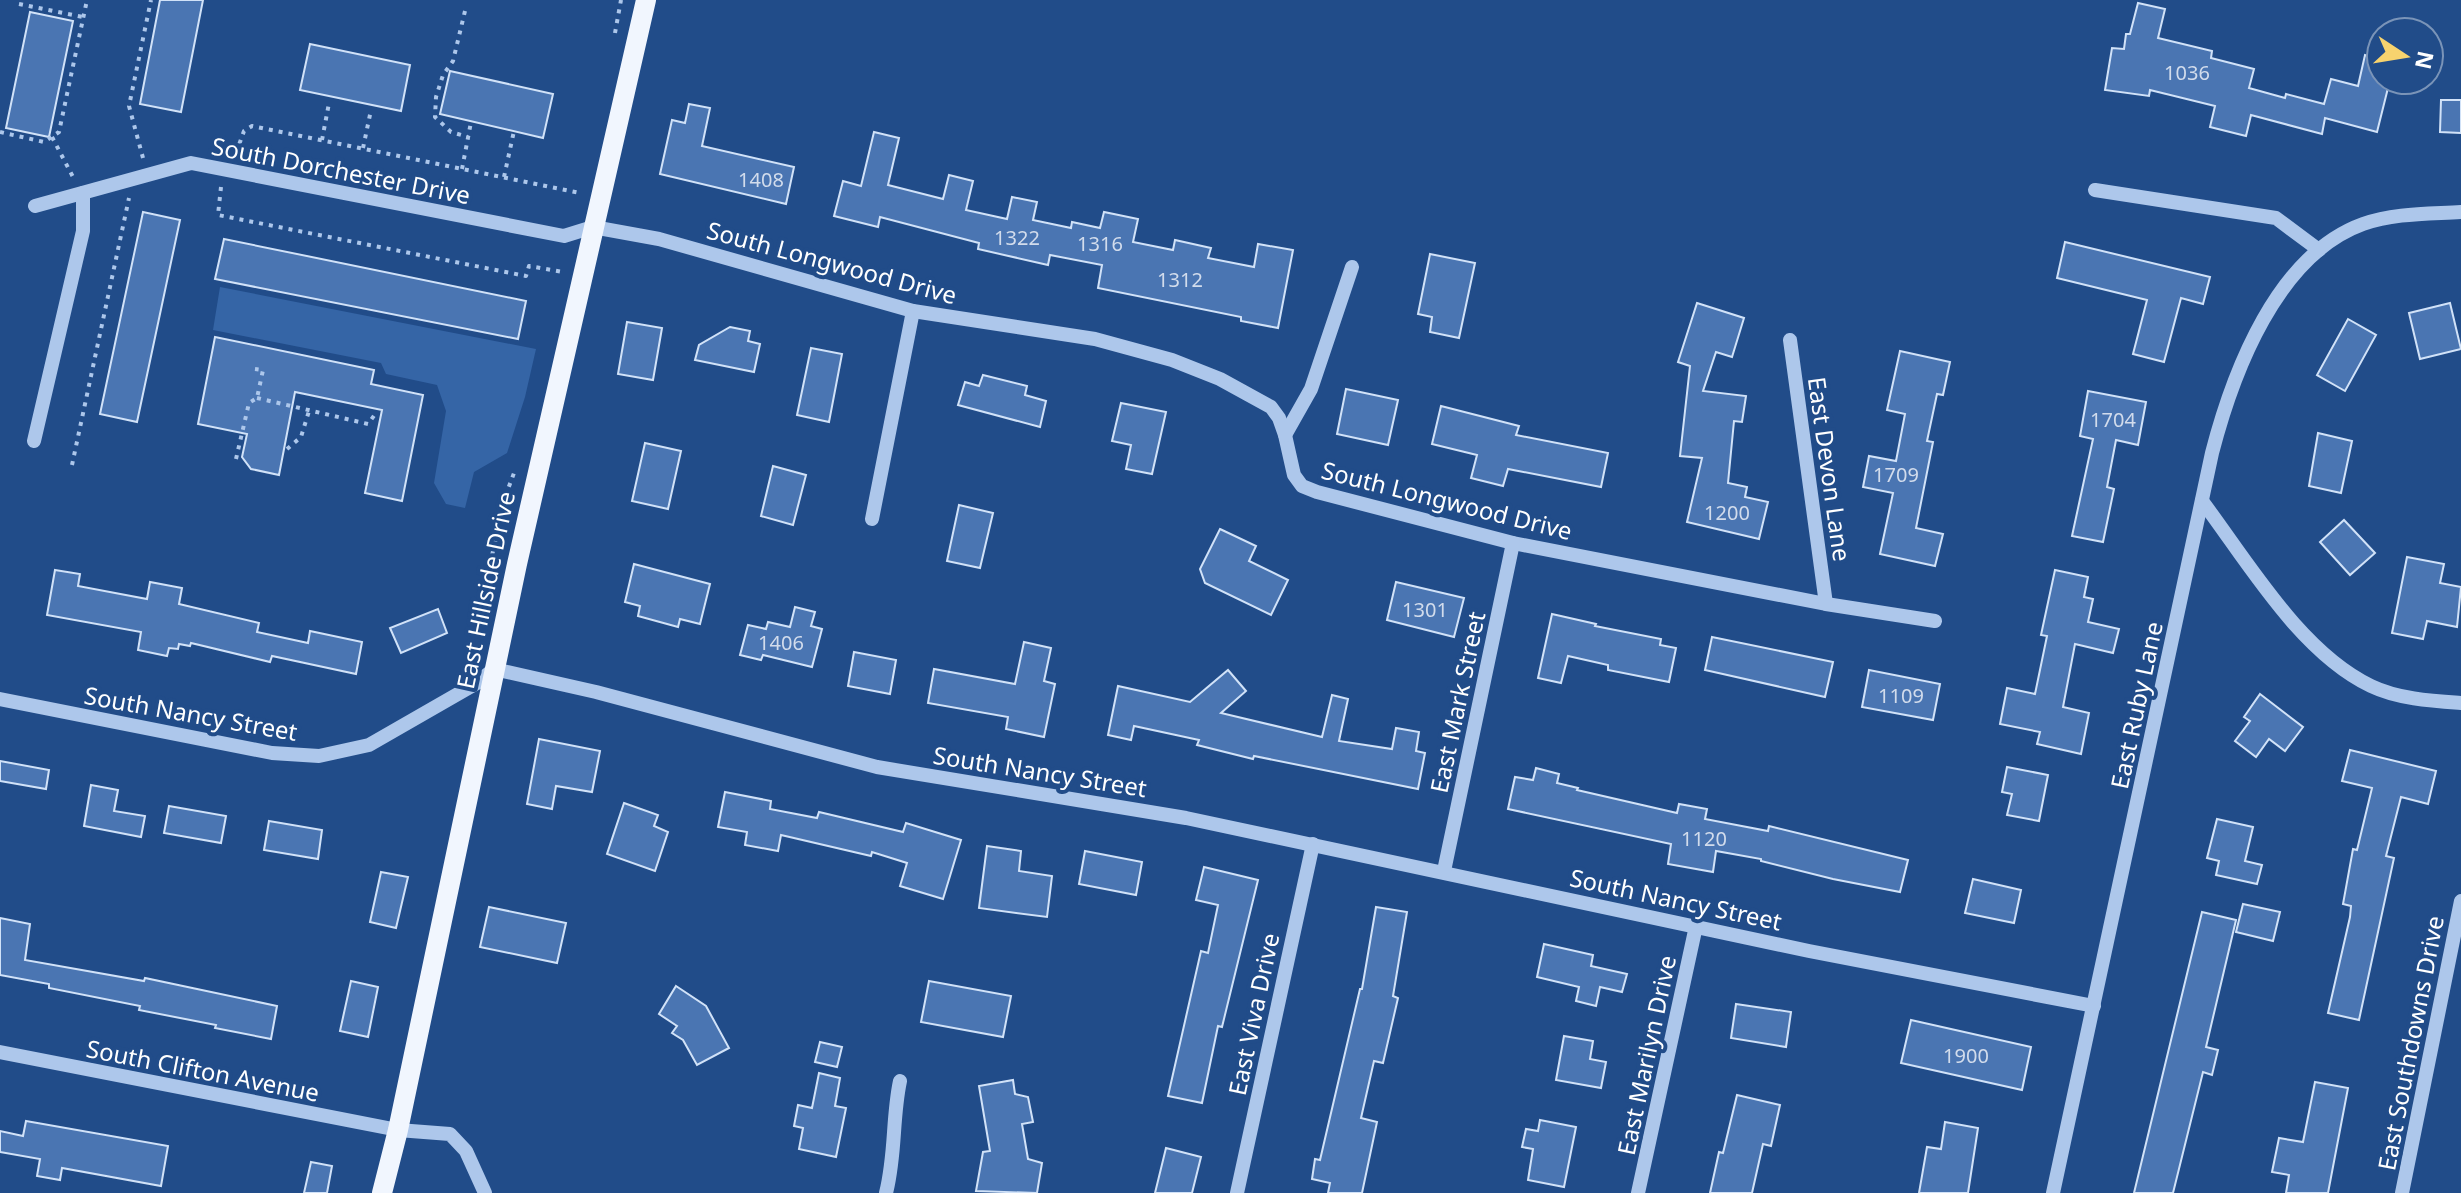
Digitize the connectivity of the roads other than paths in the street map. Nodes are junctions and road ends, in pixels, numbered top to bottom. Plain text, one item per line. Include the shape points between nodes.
1 (646, 0) edge
2 (2095, 190) dead end
3 (83, 193) junction
4 (35, 206) dead end
5 (2461, 212) edge
6 (593, 227) junction
7 (2319, 250) junction
8 (1352, 267) dead end
9 (913, 311) junction
10 (1790, 340) dead end
11 (1285, 435) junction
12 (34, 441) dead end
13 (2202, 501) junction
14 (872, 519) dead end
15 (1513, 543) junction
16 (1826, 604) junction
17 (1935, 621) dead end
18 (494, 669) junction
19 (0, 699) edge
20 (2461, 703) edge
21 (1313, 844) junction
22 (1444, 871) junction
23 (2461, 901) edge
24 (1696, 926) junction
25 (2094, 1006) junction
26 (0, 1052) edge
27 (900, 1081) dead end
28 (398, 1130) junction
29 (382, 1193) edge
30 (485, 1193) edge
31 (886, 1193) edge
32 (1237, 1193) edge
33 (1638, 1193) edge
34 (2053, 1193) edge
35 (2402, 1193) edge

1 - 6 main road, East Hillside Drive
2 - 7 street via 2276,218
3 - 4 street, South Dorchester Drive
3 - 6 street, South Dorchester Drive via 191,163 564,236
3 - 12 street via 83,231
5 - 7 street, East Ruby Lane via 2384,218
6 - 9 street, South Longwood Drive via 659,239
6 - 18 main road, East Hillside Drive
7 - 13 street, East Ruby Lane via 2285,287 2245,357 2224,406
8 - 11 street via 1311,389
9 - 11 street, South Longwood Drive via 1095,339 1172,360 1271,407
9 - 14 street
10 - 16 street, East Devon Lane
11 - 15 street, South Longwood Drive via 1294,475 1307,489
13 - 20 street via 2294,624 2350,674 2395,693
13 - 25 street, East Ruby Lane
15 - 16 street, South Longwood Drive
15 - 22 street, East Mark Street
16 - 17 street, South Longwood Drive
18 - 19 street, South Nancy Street via 369,745 319,756 272,753
18 - 21 street, South Nancy Street via 877,767 1123,806
18 - 28 main road, East Hillside Drive
21 - 22 street, South Nancy Street
21 - 32 street, East Viva Drive
22 - 24 street, South Nancy Street
23 - 35 street, East Southdowns Drive
24 - 25 street, South Nancy Street
24 - 33 street, East Marilyn Drive
25 - 34 street, East Ruby Lane
26 - 28 street, South Clifton Avenue
27 - 31 street
28 - 29 main road, East Hillside Drive
28 - 30 street, South Clifton Avenue via 450,1134 466,1151

